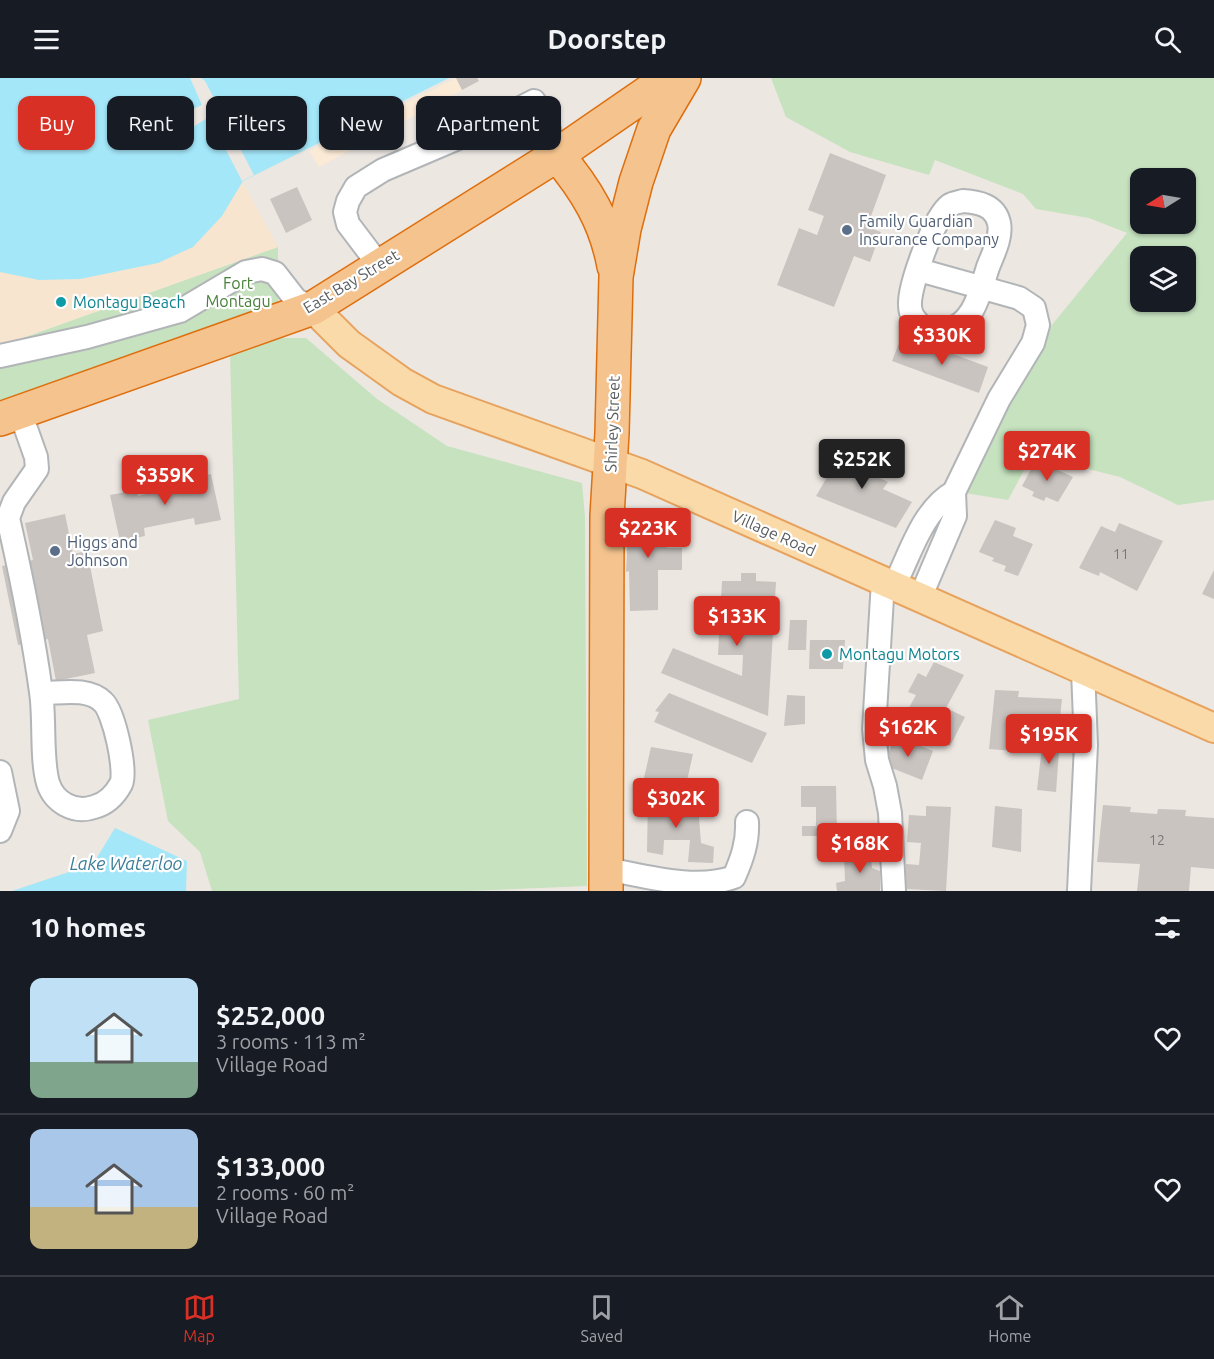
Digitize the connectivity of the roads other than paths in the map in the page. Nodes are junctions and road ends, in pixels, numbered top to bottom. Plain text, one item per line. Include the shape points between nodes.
1 (684, 78) edge
2 (655, 82) edge
3 (561, 137) edge
4 (430, 150) edge
5 (542, 150) edge
6 (558, 150) edge
7 (379, 265) junction
8 (919, 270) junction
9 (616, 277) junction
10 (982, 287) junction
11 (313, 308) junction
12 (0, 356) edge
13 (10, 416) edge
14 (611, 462) junction
15 (954, 492) junction
16 (888, 584) junction
17 (920, 598) junction
18 (1083, 670) junction
19 (42, 693) junction
20 (1214, 728) edge
21 (0, 772) edge
22 (747, 822) dead end
23 (0, 831) edge
24 (606, 880) edge
25 (894, 891) edge
26 (1078, 891) edge

1 - 9 highway, Shirley Street via 654,129 636,182
2 - 3 highway, East Bay Street
4 - 7 street via 383,170 356,187 348,201 348,224
5 - 7 highway, East Bay Street
6 - 9 highway via 597,211
7 - 11 highway, East Bay Street
8 - 10 street
8 - 10 street via 910,306 914,319 927,330 940,333 965,322
8 - 10 street via 931,230 950,205 978,202 991,209 999,223
9 - 14 highway, Shirley Street
10 - 15 street via 1019,298 1034,308 1038,326 1033,343 999,399
11 - 12 street via 296,300 275,273 262,269 246,272 180,311
11 - 13 highway, East Bay Street
11 - 14 main road, Village Road via 349,344 433,399
13 - 19 street via 36,457 37,469 8,518
14 - 16 main road, Village Road
14 - 24 highway, Shirley Street via 606,516
15 - 16 street via 930,514
15 - 17 street via 955,516
16 - 17 main road, Village Road
16 - 25 street via 874,729 890,813
17 - 18 main road, Village Road
18 - 20 main road, Village Road
18 - 26 street via 1086,745
19 - 19 street via 83,692 103,702 113,722 121,756 122,782 111,799 93,808 73,808 59,802 48,782
21 - 23 street via 8,811
22 - 24 street via 748,836 734,877 719,883

